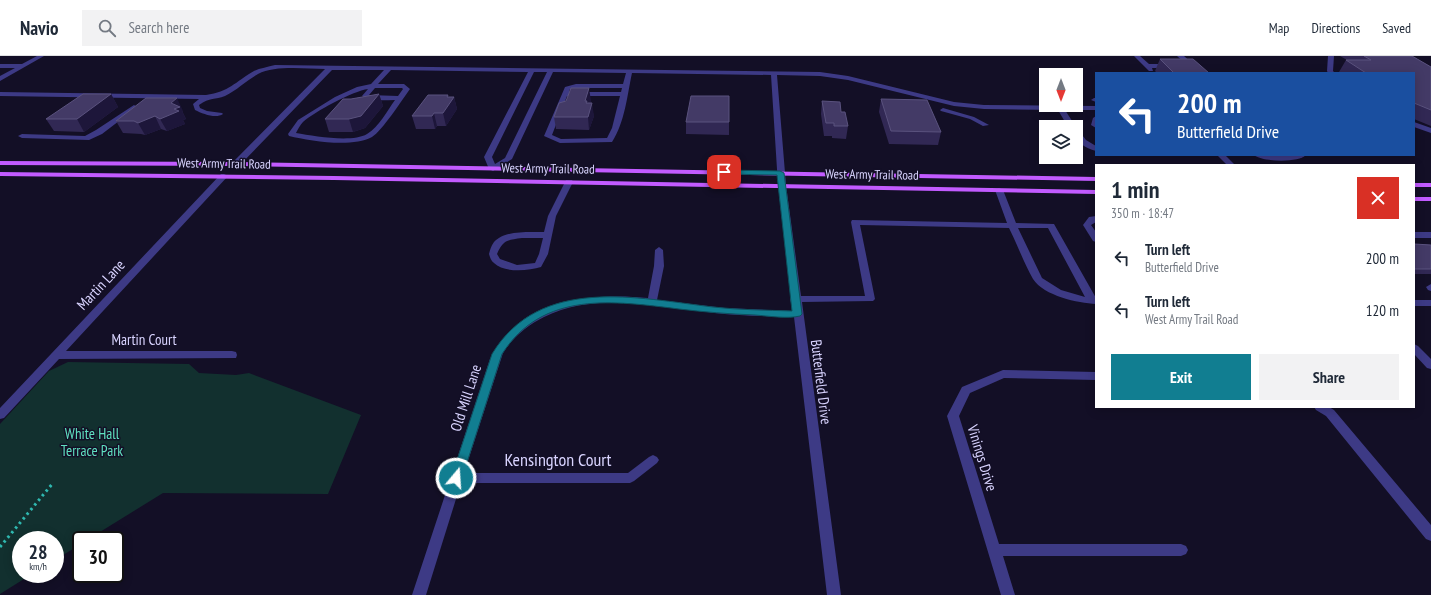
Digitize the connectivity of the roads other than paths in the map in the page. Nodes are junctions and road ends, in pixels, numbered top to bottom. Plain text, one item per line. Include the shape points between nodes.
1 (41, 56) edge
2 (1137, 56) edge
3 (1180, 56) edge
4 (1331, 56) edge
5 (0, 66) edge
6 (23, 66) junction
7 (1147, 66) junction
8 (1177, 66) edge
9 (1185, 66) edge
10 (1192, 66) junction
11 (330, 68) junction
12 (389, 69) junction
13 (532, 70) junction
14 (550, 71) junction
15 (629, 72) junction
16 (1153, 72) edge
17 (1199, 72) edge
18 (1331, 72) edge
19 (774, 73) junction
20 (0, 79) edge
21 (373, 86) junction
22 (626, 86) junction
23 (0, 94) edge
24 (565, 94) junction
25 (624, 94) junction
26 (148, 96) junction
27 (206, 97) junction
28 (400, 98) junction
29 (1039, 108) edge
30 (1083, 108) edge
31 (1095, 108) edge
32 (943, 110) dead end
33 (220, 114) dead end
34 (1415, 124) edge
35 (985, 125) dead end
36 (1431, 131) edge
37 (22, 136) dead end
38 (1083, 142) edge
39 (1095, 148) edge
40 (1222, 156) edge
41 (1261, 156) edge
42 (1301, 156) edge
43 (0, 163) edge
44 (236, 164) junction
45 (1230, 164) edge
46 (493, 168) junction
47 (780, 173) junction
48 (0, 174) edge
49 (198, 176) junction
50 (224, 176) junction
51 (1095, 179) edge
52 (486, 180) junction
53 (569, 182) junction
54 (782, 185) junction
55 (1415, 185) edge
56 (1431, 185) edge
57 (999, 190) junction
58 (1095, 192) edge
59 (1415, 199) edge
60 (1431, 199) edge
61 (1095, 219) edge
62 (1012, 224) junction
63 (547, 235) junction
64 (1415, 235) edge
65 (1431, 235) edge
66 (1095, 237) edge
67 (659, 250) dead end
68 (795, 299) junction
69 (1094, 301) edge
70 (652, 302) junction
71 (1415, 303) edge
72 (1431, 303) edge
73 (797, 314) junction
74 (1415, 349) edge
75 (57, 355) junction
76 (232, 355) dead end
77 (1431, 365) edge
78 (1095, 376) edge
79 (1322, 408) edge
80 (0, 415) edge
81 (653, 460) dead end
82 (456, 478) junction
83 (1431, 535) edge
84 (994, 550) junction
85 (1180, 550) dead end
86 (419, 595) edge
87 (834, 595) edge
88 (1008, 595) edge

1 - 6 street
2 - 7 street
3 - 10 street
4 - 18 street
5 - 6 street
6 - 20 street
7 - 8 street
7 - 16 street
9 - 10 street
10 - 17 street
11 - 12 street
11 - 27 street via 276,67 257,72 221,95
11 - 44 street
12 - 13 street
12 - 21 street
13 - 14 street
13 - 46 street via 488,157
14 - 15 street
14 - 46 street via 508,159
15 - 19 street
15 - 22 street
19 - 29 street via 836,76 954,104
19 - 47 street, Butterfield Drive
21 - 28 street via 404,86 407,89
21 - 28 street via 365,96
21 - 28 street via 359,88 337,98 300,121 292,134 308,138 356,140 369,136
22 - 24 street via 576,86 567,88
22 - 25 street
23 - 26 street
24 - 25 street
24 - 25 street via 548,132 548,136 554,140 609,140
26 - 27 street
26 - 37 street via 100,132 86,138
27 - 33 street via 196,104 197,109
30 - 31 street
32 - 35 street via 972,118
34 - 36 street
38 - 39 street
40 - 45 street
41 - 42 street
43 - 44 main road, West Army Trail Road
44 - 46 main road, West Army Trail Road
44 - 49 main road
46 - 47 main road, West Army Trail Road
46 - 52 main road
47 - 51 main road, West Army Trail Road
47 - 54 street, Butterfield Drive
48 - 49 main road, West Army Trail Road
49 - 50 main road, West Army Trail Road
50 - 52 main road, West Army Trail Road
50 - 75 street, Martin Lane
52 - 53 main road, West Army Trail Road
53 - 54 main road, West Army Trail Road
53 - 63 street
54 - 57 main road, West Army Trail Road
54 - 68 street, Butterfield Drive
55 - 56 main road
57 - 58 main road, West Army Trail Road
57 - 62 street
59 - 60 main road
61 - 66 street via 1087,225
62 - 68 street via 855,222 870,299
62 - 69 street via 1038,279 1044,285 1074,299
62 - 69 street via 1051,226
63 - 63 street via 542,259 531,267 507,266 497,261 493,254 497,244 503,239
64 - 65 street
67 - 70 street via 660,266
68 - 73 street, Butterfield Drive
70 - 73 street, Old Mill Lane via 716,310
70 - 82 street, Old Mill Lane via 589,300 555,308 520,327 505,342 495,359
71 - 72 street
73 - 87 street, Butterfield Drive
74 - 77 street
75 - 76 street, Martin Court
75 - 80 street, Martin Lane
78 - 84 street, Vinings Drive via 1003,374 966,390 953,416
79 - 83 street via 1330,413
81 - 82 street, Kensington Court via 630,478
82 - 86 street, Old Mill Lane
84 - 85 street
84 - 88 street, Vinings Drive

